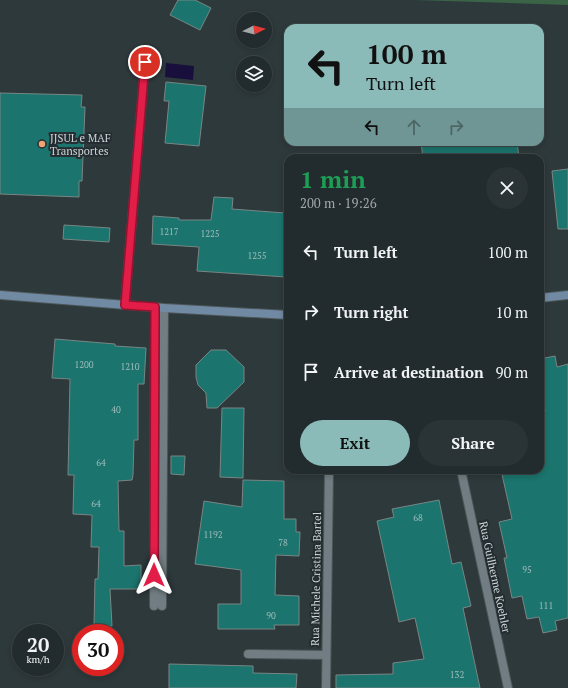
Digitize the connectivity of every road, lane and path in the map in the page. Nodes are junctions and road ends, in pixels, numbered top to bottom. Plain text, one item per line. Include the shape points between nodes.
1 (145, 62) dead end
2 (0, 295) edge
3 (568, 295) edge
4 (544, 298) edge
5 (125, 305) junction
6 (155, 307) junction
7 (164, 308) junction
8 (284, 315) edge
9 (329, 474) edge
10 (462, 474) edge
11 (248, 654) dead end
12 (326, 655) junction
13 (326, 688) edge
14 (508, 688) edge

1 - 5 street
2 - 5 main road
3 - 4 main road
5 - 6 main road
6 - 7 main road
6 - 7 street via 158,606
7 - 8 main road
9 - 12 street, Rua Michele Cristina Bartel
10 - 14 street, Rua Guilherme Koehler
11 - 12 street
12 - 13 street, Rua Michele Cristina Bartel

